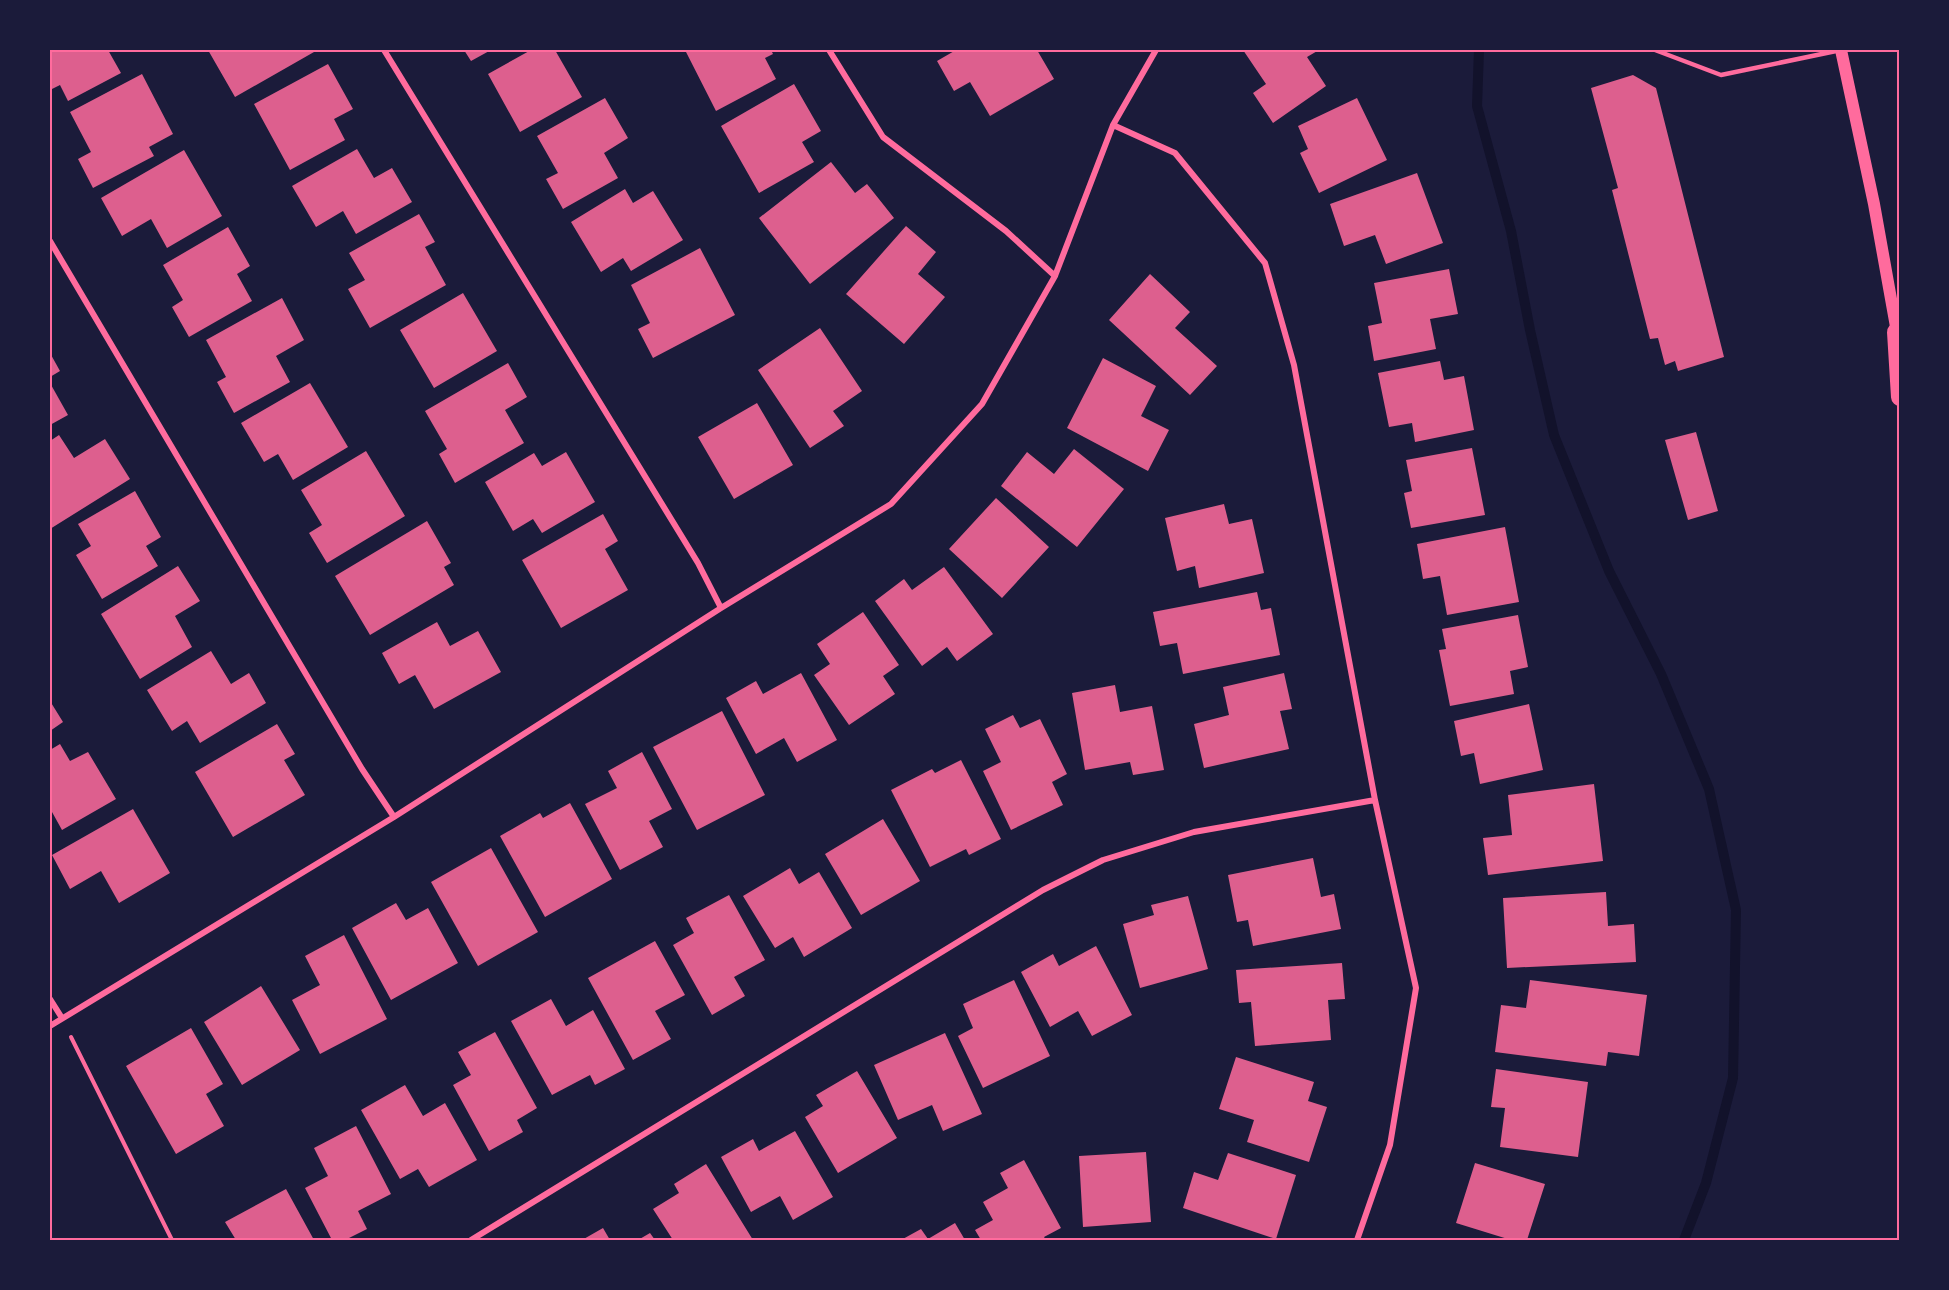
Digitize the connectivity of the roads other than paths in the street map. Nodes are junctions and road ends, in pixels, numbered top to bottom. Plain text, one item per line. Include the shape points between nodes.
1 (384, 50) edge
2 (829, 50) edge
3 (1156, 50) edge
4 (1655, 50) edge
5 (1841, 50) edge
6 (1113, 125) junction
7 (50, 241) edge
8 (1055, 276) junction
9 (1898, 340) edge
10 (1899, 397) edge
11 (721, 608) junction
12 (1375, 800) junction
13 (394, 817) junction
14 (50, 999) edge
15 (62, 1018) junction
16 (50, 1026) edge
17 (471, 1240) edge
18 (1357, 1240) edge

1 - 11 street via 698,563
2 - 8 street via 883,137 1005,231
3 - 6 street
4 - 5 lane via 1721,75
5 - 9 main road
6 - 8 street
6 - 12 street via 1175,153 1265,263 1294,365
7 - 13 street
8 - 11 street via 982,404 891,504
9 - 10 highway
11 - 13 street
12 - 17 street via 1194,832 1103,860 1032,896
12 - 18 street via 1416,988 1390,1145
13 - 15 street
14 - 15 street
15 - 16 street

